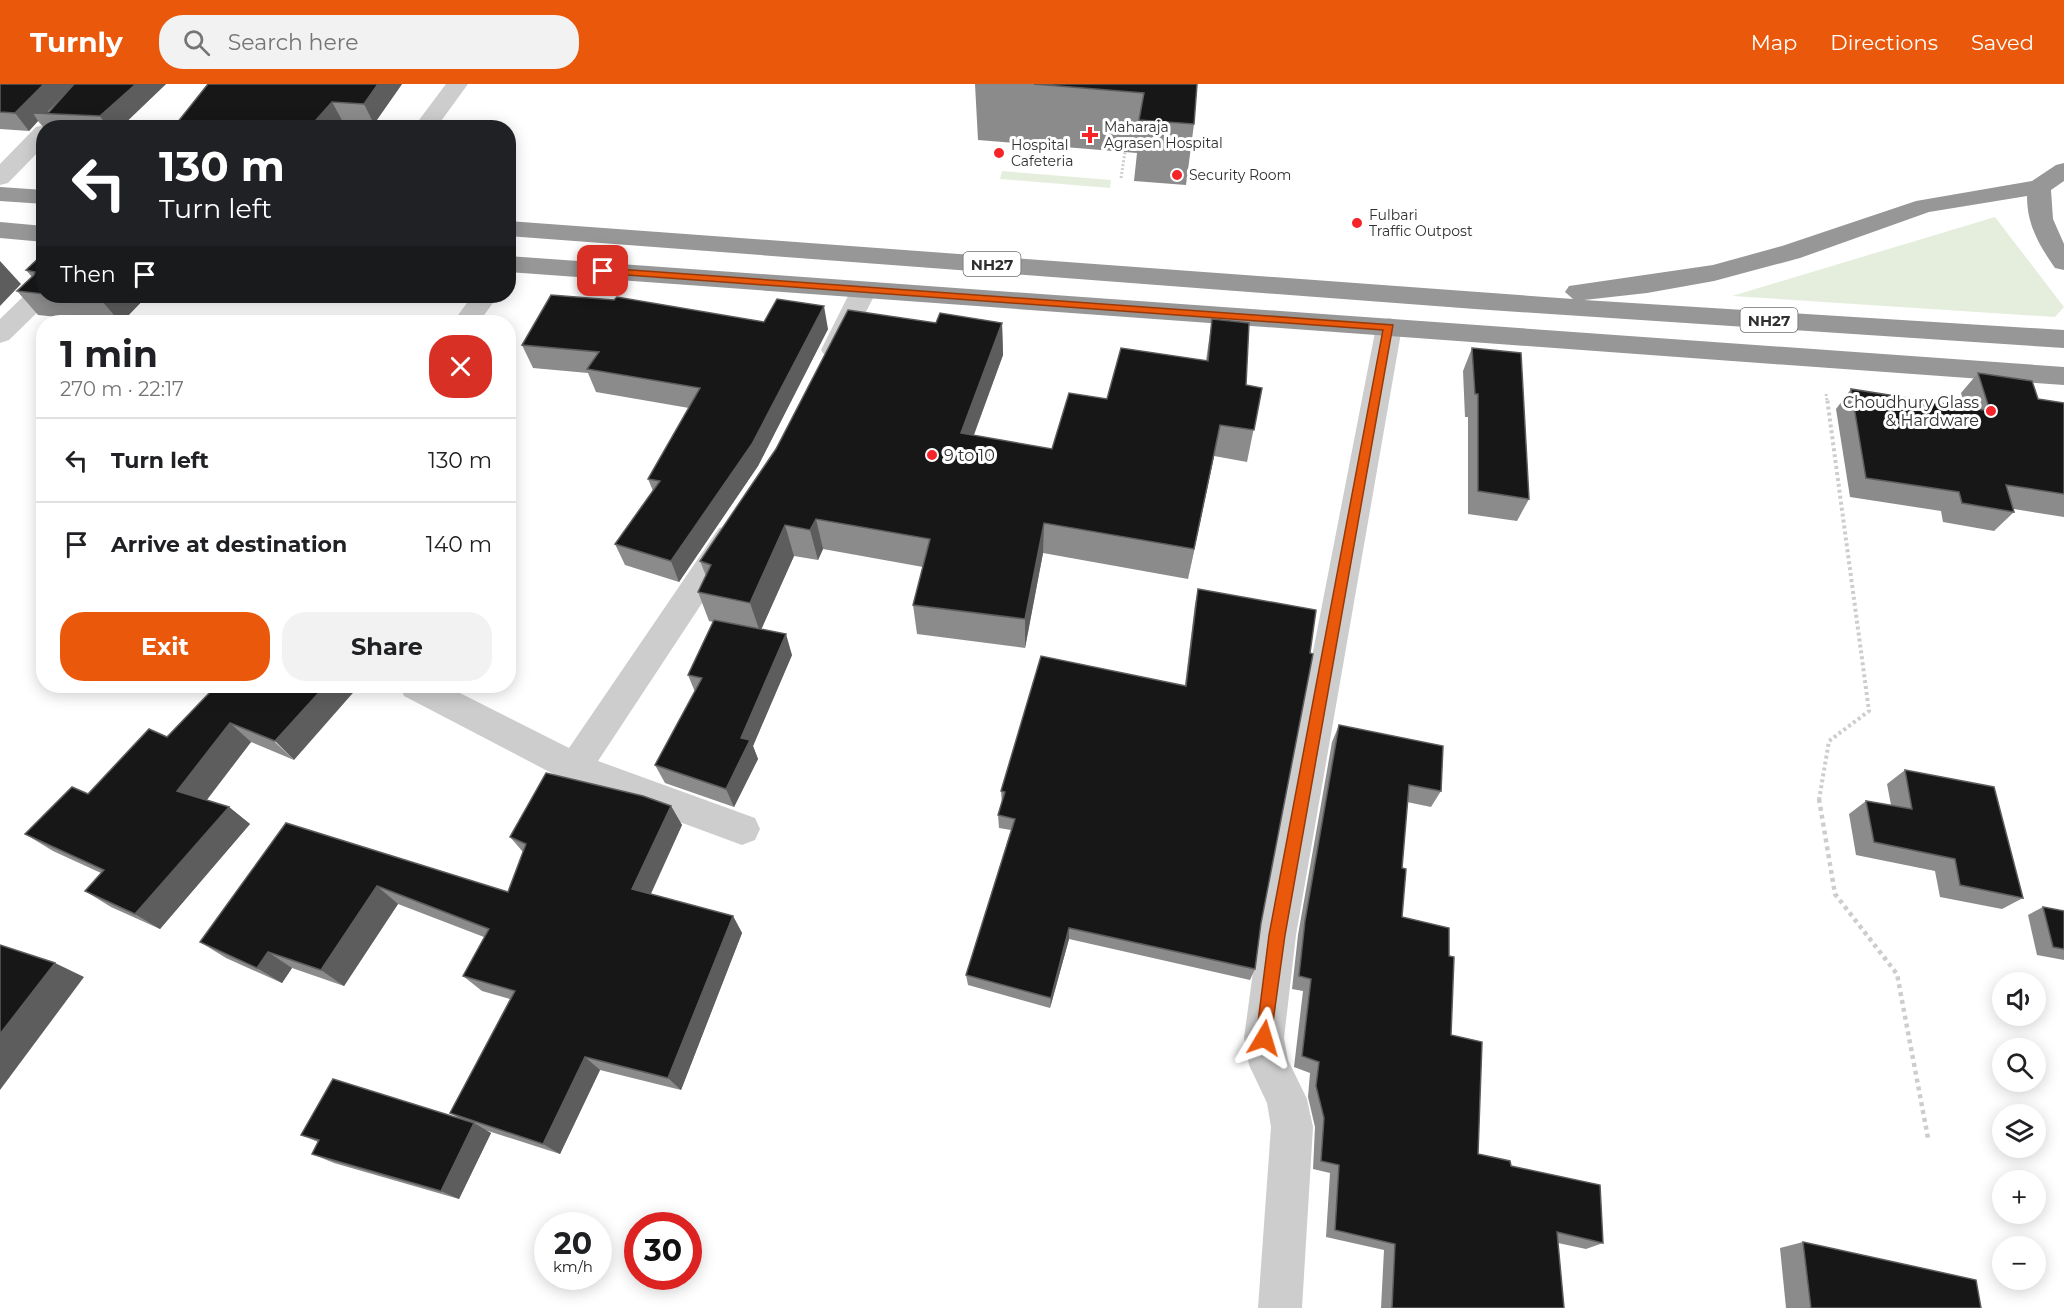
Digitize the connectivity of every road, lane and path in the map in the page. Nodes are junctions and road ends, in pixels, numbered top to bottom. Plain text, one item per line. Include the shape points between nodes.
1 (457, 84) edge
2 (430, 120) edge
3 (36, 140) edge
4 (1125, 152) dead end
5 (2064, 170) edge
6 (0, 178) edge
7 (1121, 178) dead end
8 (2039, 187) junction
9 (0, 194) edge
10 (36, 196) edge
11 (516, 229) edge
12 (0, 230) edge
13 (36, 233) edge
14 (2064, 262) edge
15 (516, 265) edge
16 (864, 290) junction
17 (36, 299) edge
18 (1475, 301) junction
19 (1389, 327) junction
20 (0, 334) edge
21 (2064, 339) edge
22 (1821, 358) junction
23 (823, 371) edge
24 (2064, 376) edge
25 (746, 512) edge
26 (430, 693) edge
27 (575, 768) junction
28 (742, 830) dead end
29 (1928, 1138) dead end
30 (1280, 1308) edge

1 - 2 street
3 - 6 street
4 - 7 path
5 - 8 highway, NH27
8 - 14 highway via 2037,212 2048,240
8 - 18 highway, NH27 via 1924,206 1791,252 1714,273 1647,285
9 - 10 highway
11 - 18 highway, NH27
12 - 13 highway
15 - 16 highway, NH27
16 - 19 highway, NH27
16 - 23 street
17 - 20 street
18 - 21 highway, NH27
19 - 22 highway, NH27
19 - 30 street via 1277,935 1264,1038 1269,1065 1287,1099 1292,1127
22 - 24 highway, NH27
22 - 29 path via 1869,711 1829,741 1819,801 1835,894 1897,974
25 - 27 street
26 - 27 street
27 - 28 street

